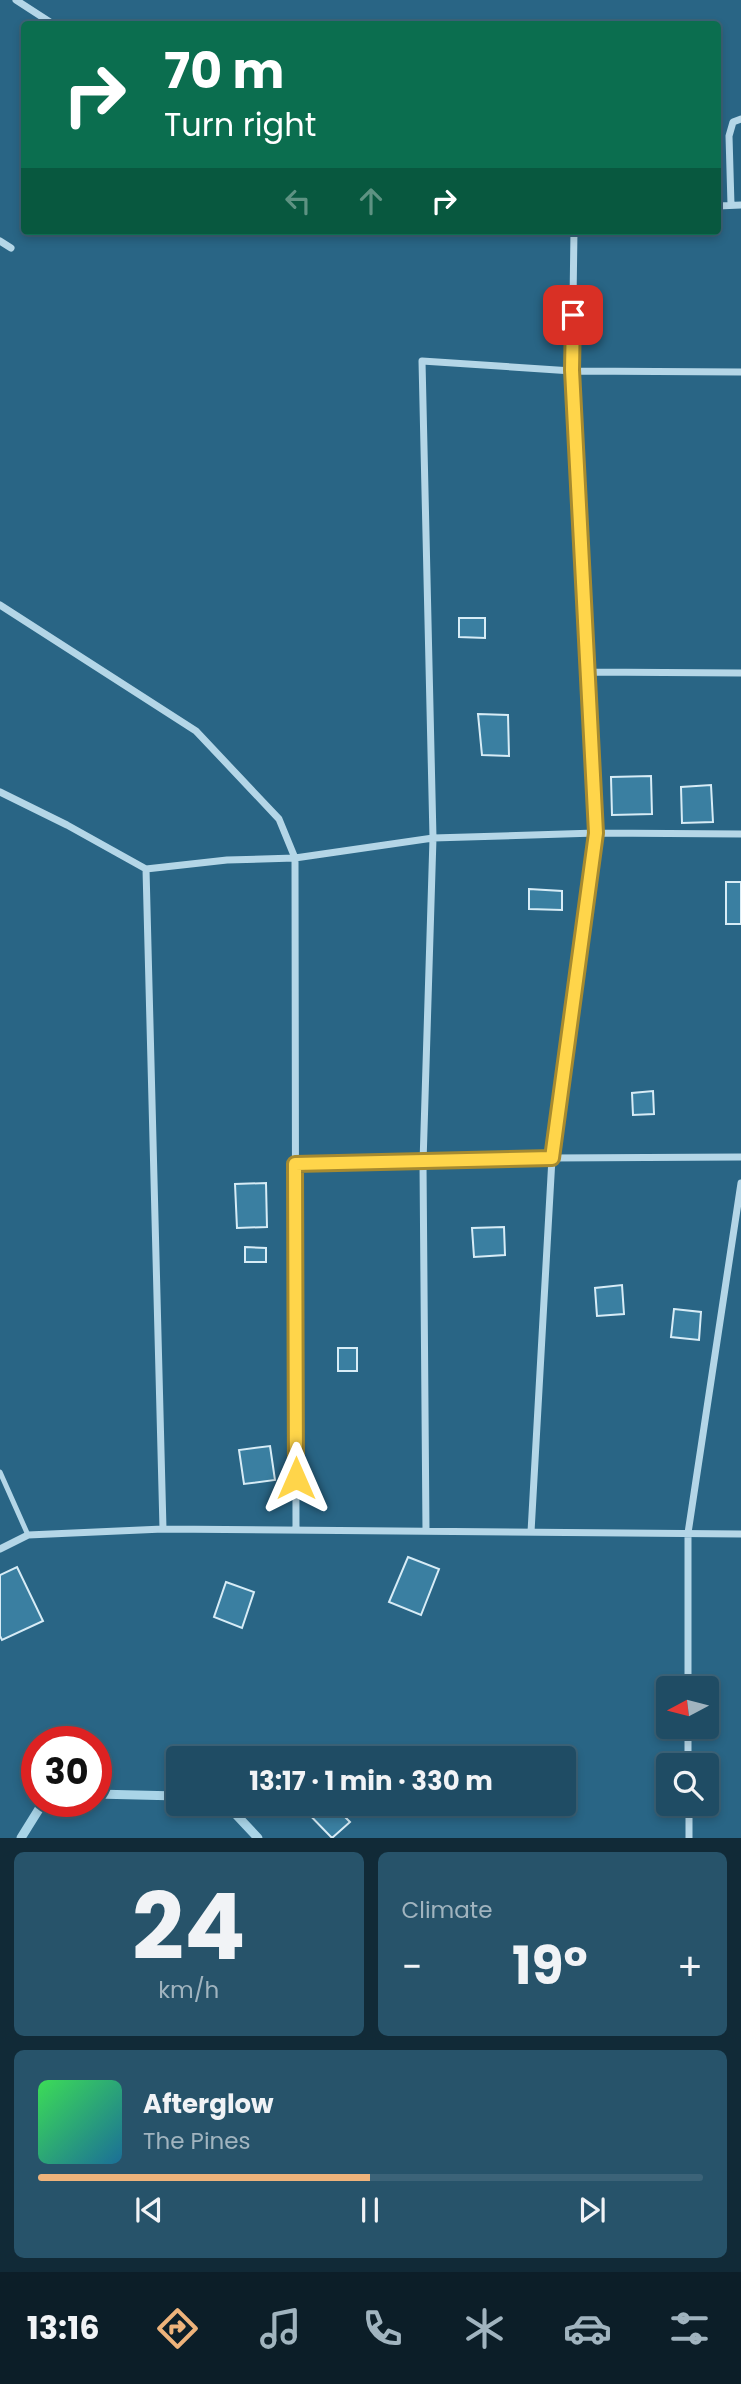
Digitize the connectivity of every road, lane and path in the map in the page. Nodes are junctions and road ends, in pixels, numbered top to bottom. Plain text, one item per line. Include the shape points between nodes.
1 (16, 0) edge
2 (48, 21) edge
3 (741, 119) edge
4 (731, 205) junction
5 (741, 205) edge
6 (721, 206) edge
7 (574, 235) edge
8 (0, 241) edge
9 (11, 248) dead end
10 (572, 370) junction
11 (741, 372) edge
12 (0, 605) edge
13 (587, 672) junction
14 (741, 673) edge
15 (0, 792) edge
16 (596, 833) junction
17 (741, 834) edge
18 (433, 838) junction
19 (295, 858) junction
20 (146, 869) junction
21 (741, 1157) edge
22 (552, 1158) junction
23 (423, 1163) junction
24 (295, 1164) junction
25 (741, 1183) edge
26 (0, 1472) edge
27 (163, 1529) junction
28 (296, 1530) junction
29 (426, 1531) junction
30 (531, 1532) junction
31 (688, 1533) junction
32 (741, 1534) edge
33 (28, 1535) junction
34 (0, 1549) edge
35 (688, 1676) edge
36 (689, 1816) edge
37 (689, 1838) edge

1 - 2 street
3 - 4 street via 733,122 729,136
4 - 5 street
4 - 6 street
7 - 10 street
8 - 9 street
10 - 11 street
10 - 13 street
10 - 18 street via 422,362
12 - 19 street via 196,731 279,819
13 - 14 street
13 - 16 street
15 - 20 street
16 - 17 street
16 - 18 street
16 - 22 street
18 - 19 street
18 - 23 street
19 - 20 street
19 - 24 street
20 - 27 street
21 - 22 street
22 - 23 street
22 - 30 street
23 - 24 street
23 - 29 street
24 - 28 street
25 - 31 street
26 - 33 lane
27 - 28 street
27 - 33 street
28 - 29 street
29 - 30 street
30 - 31 street
31 - 32 street
31 - 35 street
33 - 34 street
36 - 37 street

